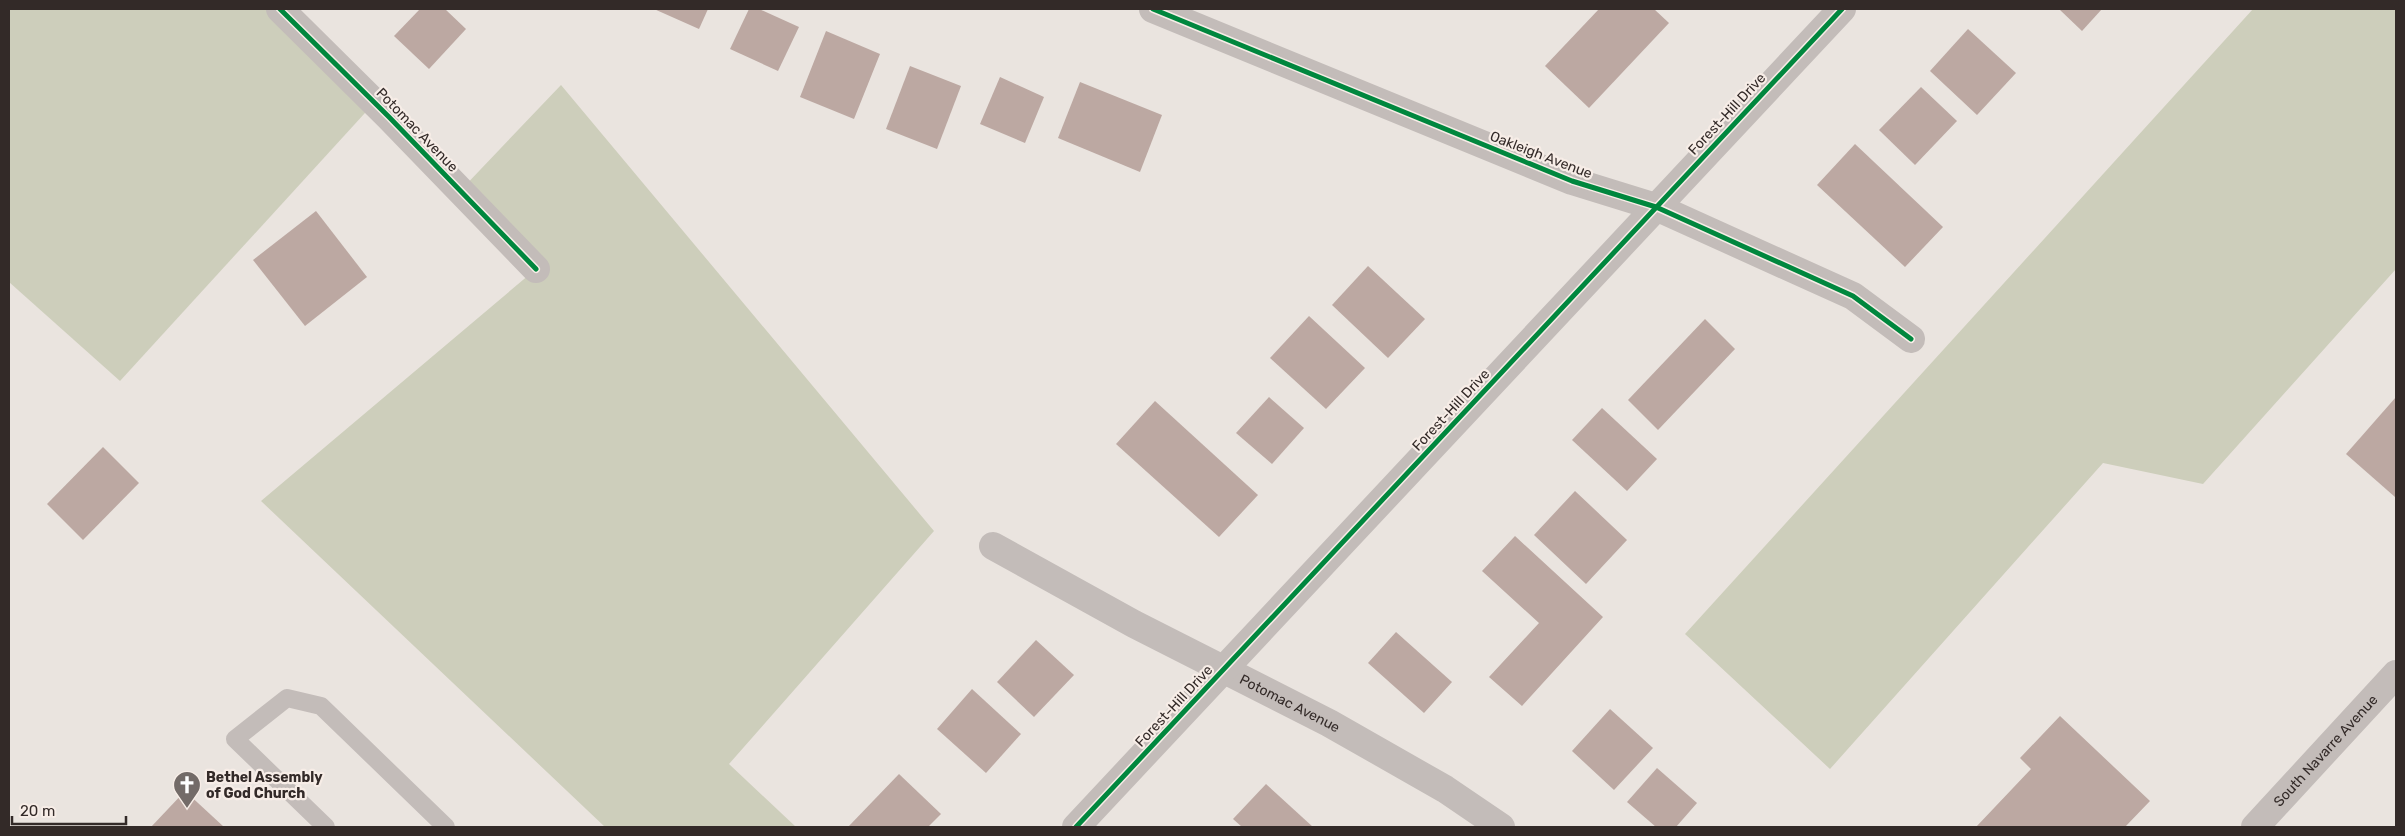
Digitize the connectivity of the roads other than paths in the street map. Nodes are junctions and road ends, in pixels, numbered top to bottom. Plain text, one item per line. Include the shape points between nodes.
1 (280, 9) edge
2 (1153, 9) edge
3 (1842, 9) edge
4 (1656, 207) junction
5 (536, 269) dead end
6 (1911, 339) dead end
7 (993, 546) dead end
8 (1223, 670) junction
9 (2396, 674) edge
10 (326, 827) edge
11 (446, 827) edge
12 (1076, 827) edge
13 (1501, 827) edge
14 (2255, 827) edge

1 - 5 street, Potomac Avenue
2 - 4 street, Oakleigh Avenue via 1572,181
3 - 4 street, Forest-Hill Drive
4 - 6 street, Oakleigh Avenue via 1853,296
4 - 8 street, Forest-Hill Drive
7 - 8 street, Potomac Avenue
8 - 12 street, Forest-Hill Drive
8 - 13 street, Potomac Avenue via 1329,723 1445,789
9 - 14 street, South Navarre Avenue
10 - 11 lane via 235,739 287,698 321,706

